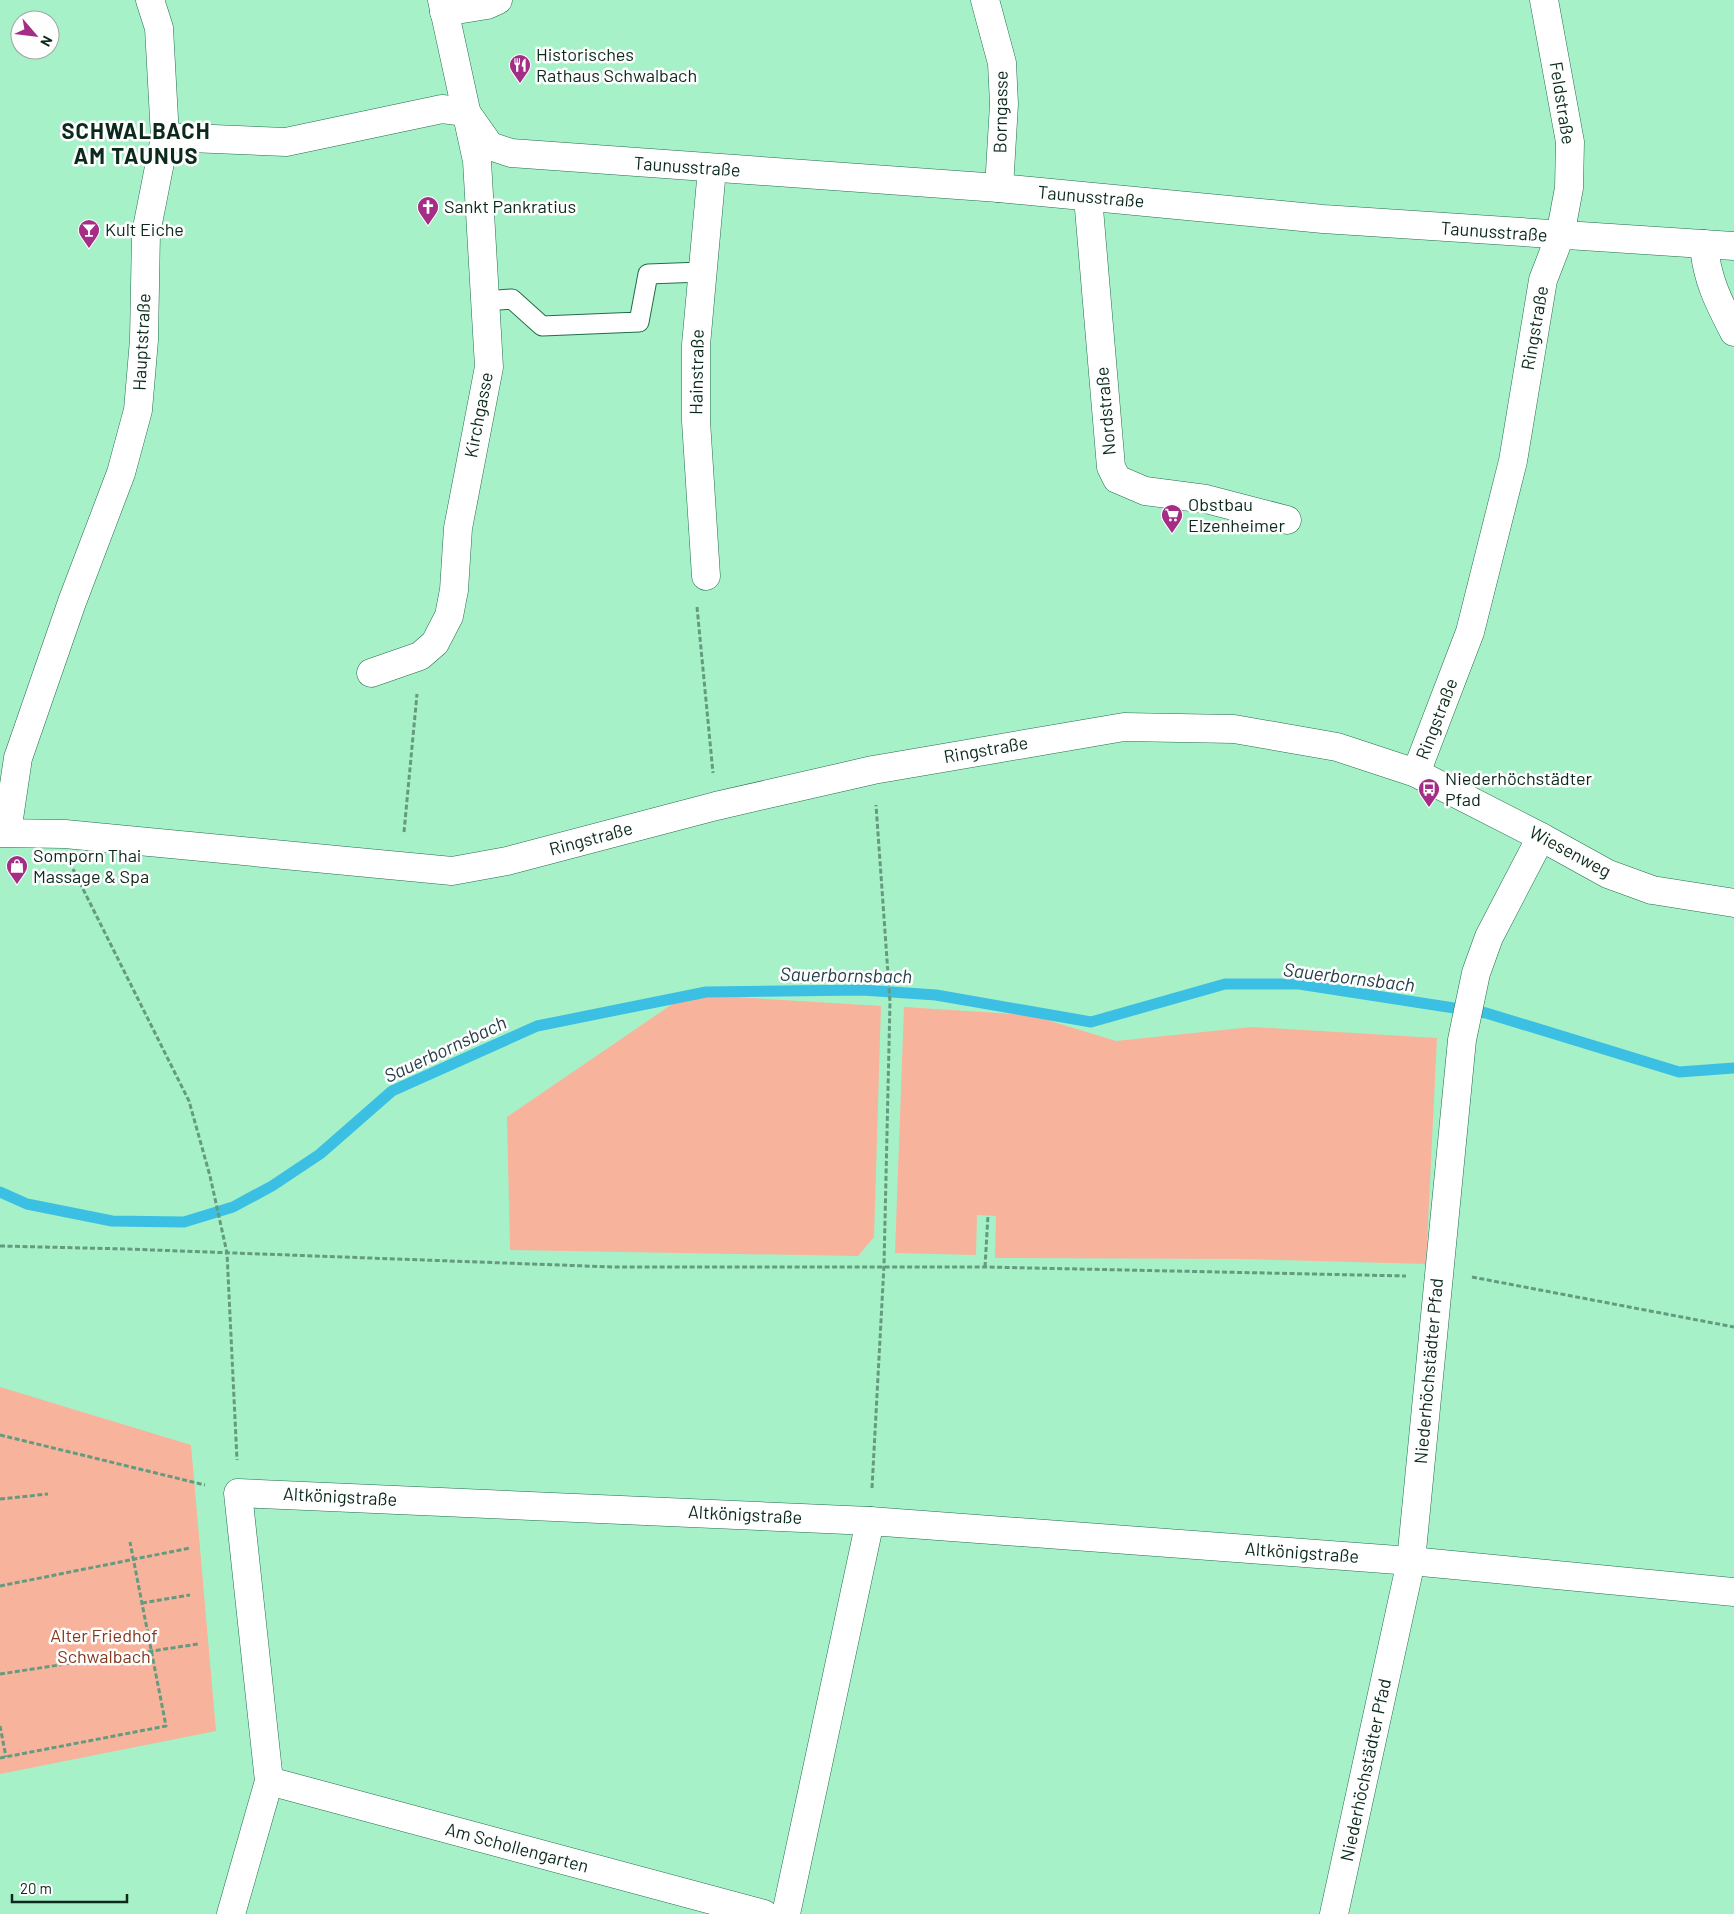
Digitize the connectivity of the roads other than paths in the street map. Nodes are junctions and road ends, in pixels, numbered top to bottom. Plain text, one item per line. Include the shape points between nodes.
1 (150, 0) edge
2 (498, 0) edge
3 (1544, 0) edge
4 (979, 3) edge
5 (443, 6) edge
6 (466, 112) junction
7 (165, 137) junction
8 (712, 169) junction
9 (998, 188) junction
10 (1088, 197) junction
11 (1560, 236) junction
12 (1704, 244) junction
13 (1734, 246) edge
14 (702, 272) junction
15 (485, 301) junction
16 (1734, 332) edge
17 (1287, 520) dead end
18 (706, 576) road end
19 (371, 673) dead end
20 (1416, 773) junction
21 (3, 832) edge
22 (1541, 837) junction
23 (1734, 903) edge
24 (870, 1521) junction
25 (1411, 1561) junction
26 (1734, 1592) edge
27 (269, 1781) junction
28 (231, 1914) edge
29 (764, 1914) edge
30 (786, 1914) edge
31 (1334, 1914) edge

1 - 7 street, Hauptstraße via 159,28
2 - 5 street via 487,5
3 - 11 street, Feldstraße via 1570,142 1569,188
4 - 9 street, Borngasse via 1002,63 1004,104
5 - 6 street, Kirchgasse
6 - 7 street via 442,109 286,142
6 - 8 street, Taunusstraße via 490,146 511,153
6 - 15 street, Kirchgasse via 477,161
7 - 21 street, Hauptstraße via 146,233 144,340 138,410 122,474 72,602 18,758
8 - 9 street, Taunusstraße
8 - 14 street, Hainstraße
9 - 10 street, Taunusstraße
10 - 11 street, Taunusstraße via 1323,219
10 - 17 street, Nordstraße via 1111,467 1118,479 1145,490 1206,499
11 - 12 street, Taunusstraße
11 - 20 street, Ringstraße via 1543,280 1513,461 1470,632
12 - 13 street, Taunusstraße
12 - 16 street via 1705,266 1712,290
14 - 15 lane via 648,274 639,322 542,326 512,299
14 - 18 street, Hainstraße via 696,345 696,422
15 - 19 street, Kirchgasse via 489,367 458,528 454,590 446,623 435,642 420,656
20 - 21 street, Ringstraße via 1337,747 1234,729 1124,727 873,770 716,806 507,861 452,871 65,834
20 - 22 street, Wiesenweg
22 - 23 street, Wiesenweg via 1608,874 1652,890
22 - 25 street, Niederhöchstädter Pfad via 1489,937 1472,990 1462,1040
24 - 25 street, Altkönigstraße
24 - 27 street, Altkönigstraße via 238,1492
24 - 30 street
25 - 26 street, Altkönigstraße
25 - 31 street, Niederhöchstädter Pfad
27 - 28 street
27 - 29 street, Am Schollengarten

